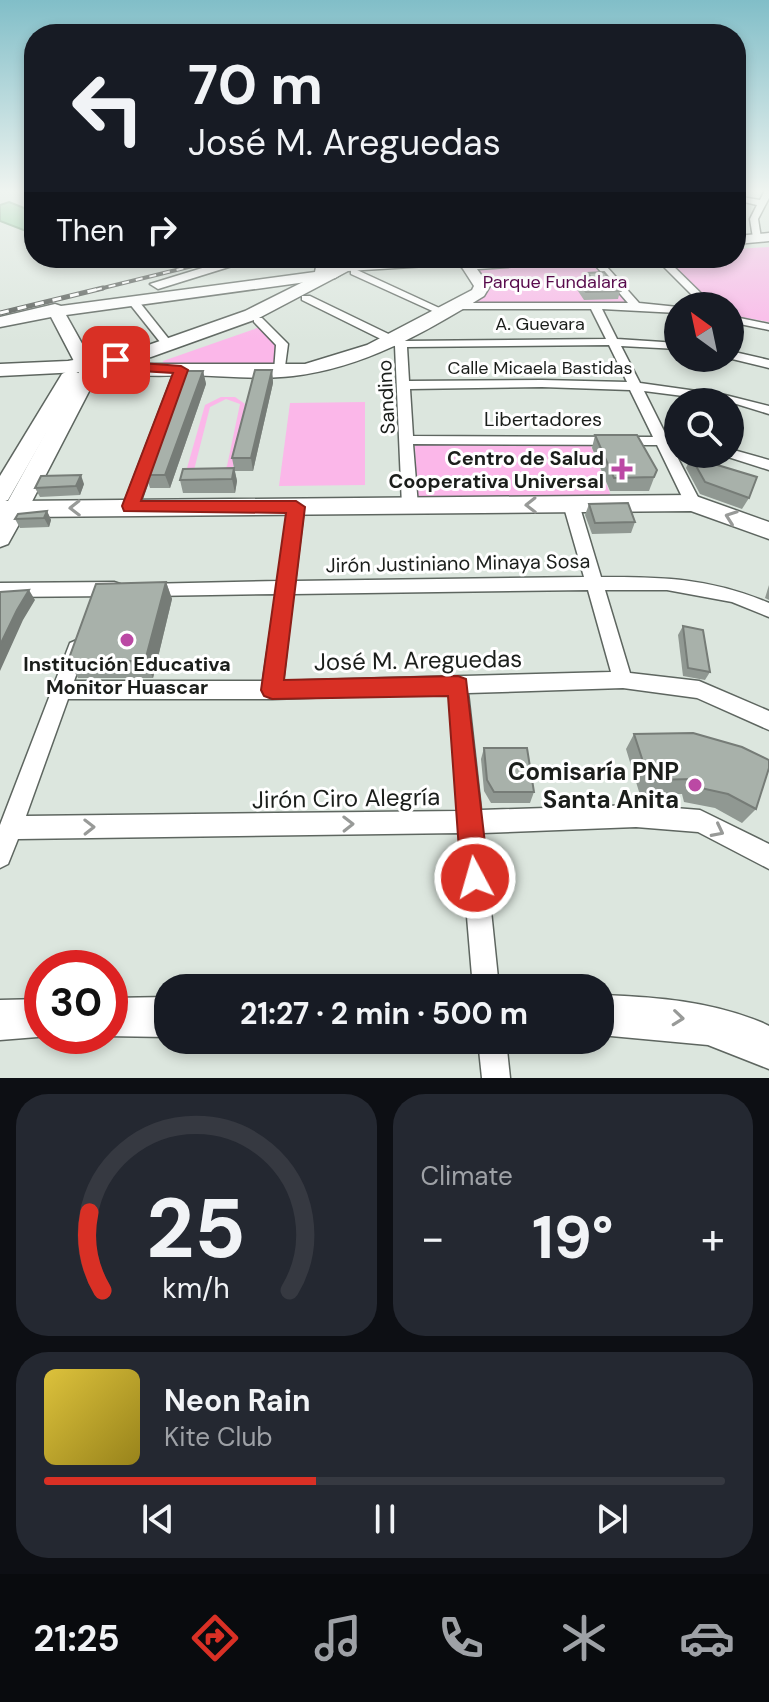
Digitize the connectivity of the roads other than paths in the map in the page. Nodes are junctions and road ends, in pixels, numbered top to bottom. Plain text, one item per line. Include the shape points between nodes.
1 (213, 268) edge
2 (340, 268) edge
3 (342, 268) edge
4 (351, 268) edge
5 (352, 268) edge
6 (359, 268) edge
7 (471, 268) edge
8 (603, 268) edge
9 (670, 268) edge
10 (695, 292) edge
11 (306, 298) junction
12 (133, 301) junction
13 (76, 304) junction
14 (595, 306) junction
15 (636, 306) junction
16 (450, 309) junction
17 (664, 309) edge
18 (44, 312) junction
19 (258, 320) junction
20 (0, 322) edge
21 (744, 322) edge
22 (769, 327) edge
23 (397, 341) junction
24 (613, 342) junction
25 (168, 345) junction
26 (664, 345) edge
27 (744, 358) edge
28 (120, 363) junction
29 (769, 364) edge
30 (78, 369) junction
31 (181, 370) junction
32 (280, 371) junction
33 (1, 372) edge
34 (405, 385) junction
35 (635, 386) junction
36 (769, 410) edge
37 (661, 438) junction
38 (664, 439) edge
39 (408, 440) junction
40 (744, 457) edge
41 (769, 465) edge
42 (693, 503) junction
43 (5, 504) edge
44 (571, 504) junction
45 (131, 506) junction
46 (410, 506) junction
47 (296, 507) junction
48 (769, 531) edge
49 (0, 538) edge
50 (593, 583) junction
51 (287, 588) junction
52 (0, 590) edge
53 (769, 610) edge
54 (82, 633) edge
55 (623, 680) junction
56 (458, 686) junction
57 (62, 690) junction
58 (272, 690) junction
59 (769, 721) edge
60 (469, 822) junction
61 (11, 828) junction
62 (0, 856) edge
63 (769, 857) edge
64 (485, 974) edge
65 (614, 1016) edge
66 (154, 1017) edge
67 (128, 1018) edge
68 (24, 1019) edge
69 (0, 1020) edge
70 (769, 1048) edge
71 (493, 1054) edge
72 (496, 1078) edge

1 - 13 street
2 - 13 street
3 - 12 street
4 - 25 main road via 251,315
5 - 11 main road
6 - 16 street
7 - 16 street via 482,290
8 - 15 street
9 - 10 street
11 - 19 main road
11 - 23 street
12 - 18 street
12 - 25 street
13 - 18 street
14 - 15 street
14 - 16 street
14 - 24 street
15 - 17 street
16 - 23 street
18 - 20 street
18 - 30 street
19 - 28 main road
19 - 32 street via 282,344
21 - 22 street
23 - 24 street, A. Guevara
23 - 32 street via 319,366
23 - 34 street, Sandino
24 - 26 street, A. Guevara
24 - 35 street
25 - 28 main road
27 - 29 street
28 - 30 main road
28 - 31 street
30 - 33 main road
30 - 43 main road
31 - 32 street
31 - 45 street
34 - 35 street, Calle Micaela Bastidas
34 - 39 street, Sandino
35 - 36 street, Calle Micaela Bastidas via 708,393
35 - 37 street
37 - 38 street, Libertadores
37 - 39 street, Libertadores
37 - 42 street
39 - 46 street, Sandino
40 - 41 street
42 - 44 street
48 -> 42 street
45 -> 43 street
43 - 49 street
44 -> 46 street
44 - 50 street
45 - 47 street
46 - 47 street
47 - 51 street
50 - 51 street, Jirón Justiniano Minaya Sosa
50 - 53 street, Jirón Justiniano Minaya Sosa via 667,583 735,596
50 - 55 street
51 - 52 street, Jirón Justiniano Minaya Sosa via 94,596
51 - 58 street
54 - 57 street
55 - 56 street, José M. Areguedas
55 - 59 street, José M. Areguedas via 699,690
56 - 58 street, José M. Areguedas
56 - 60 street
57 - 58 street, José M. Areguedas
57 - 61 street
61 -> 60 street, Jirón Ciro Alegría
60 -> 63 street, Jirón Ciro Alegría via 636,816 700,821
60 - 64 street
61 - 62 street
65 -> 70 street via 683,1018 742,1033
66 - 67 street
68 - 69 street
71 - 72 street

